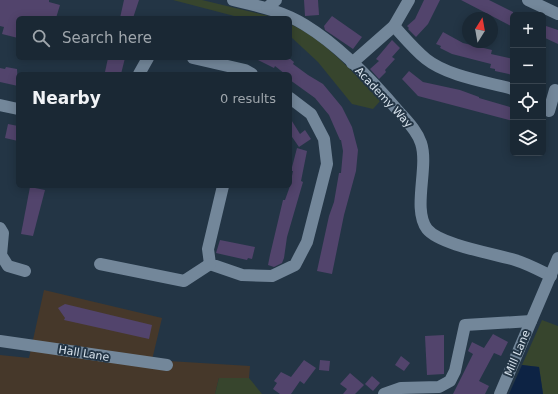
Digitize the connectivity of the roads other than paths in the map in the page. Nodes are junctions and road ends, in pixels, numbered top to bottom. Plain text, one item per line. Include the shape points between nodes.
1 (233, 0) edge
2 (276, 0) edge
3 (409, 0) edge
4 (528, 0) edge
5 (267, 8) junction
6 (558, 14) edge
7 (285, 16) edge
8 (292, 19) edge
9 (394, 26) junction
10 (147, 60) edge
11 (201, 60) edge
12 (352, 63) junction
13 (140, 72) edge
14 (248, 72) edge
15 (510, 88) edge
16 (292, 100) edge
17 (0, 105) edge
18 (16, 109) edge
19 (223, 188) edge
20 (0, 228) edge
21 (558, 258) edge
22 (100, 264) dead end
23 (210, 264) junction
24 (25, 271) dead end
25 (551, 276) junction
26 (533, 317) junction
27 (0, 341) edge
28 (167, 365) dead end
29 (384, 394) edge
30 (500, 394) edge

1 - 5 street, Academy Way
2 - 5 street
3 - 9 street
4 - 6 street
5 - 7 street, Academy Way
8 - 12 street, Academy Way via 305,25
9 - 12 street
9 - 15 street via 416,50 438,66
10 - 13 street
11 - 14 street
12 - 25 street, Academy Way via 416,132 423,158 421,212 428,230 449,242 517,260
16 - 23 street via 311,114 324,139 327,164 307,242 295,265 272,276 242,275
17 - 18 street
19 - 23 street via 208,249
20 - 24 street via 3,233 1,255 8,266
21 - 25 street, Mill Lane
22 - 23 street via 184,281
25 - 26 street, Mill Lane
26 - 29 street via 465,325 456,371 450,381 439,387 401,388
26 - 30 street, Mill Lane
27 - 28 street, Hall Lane

